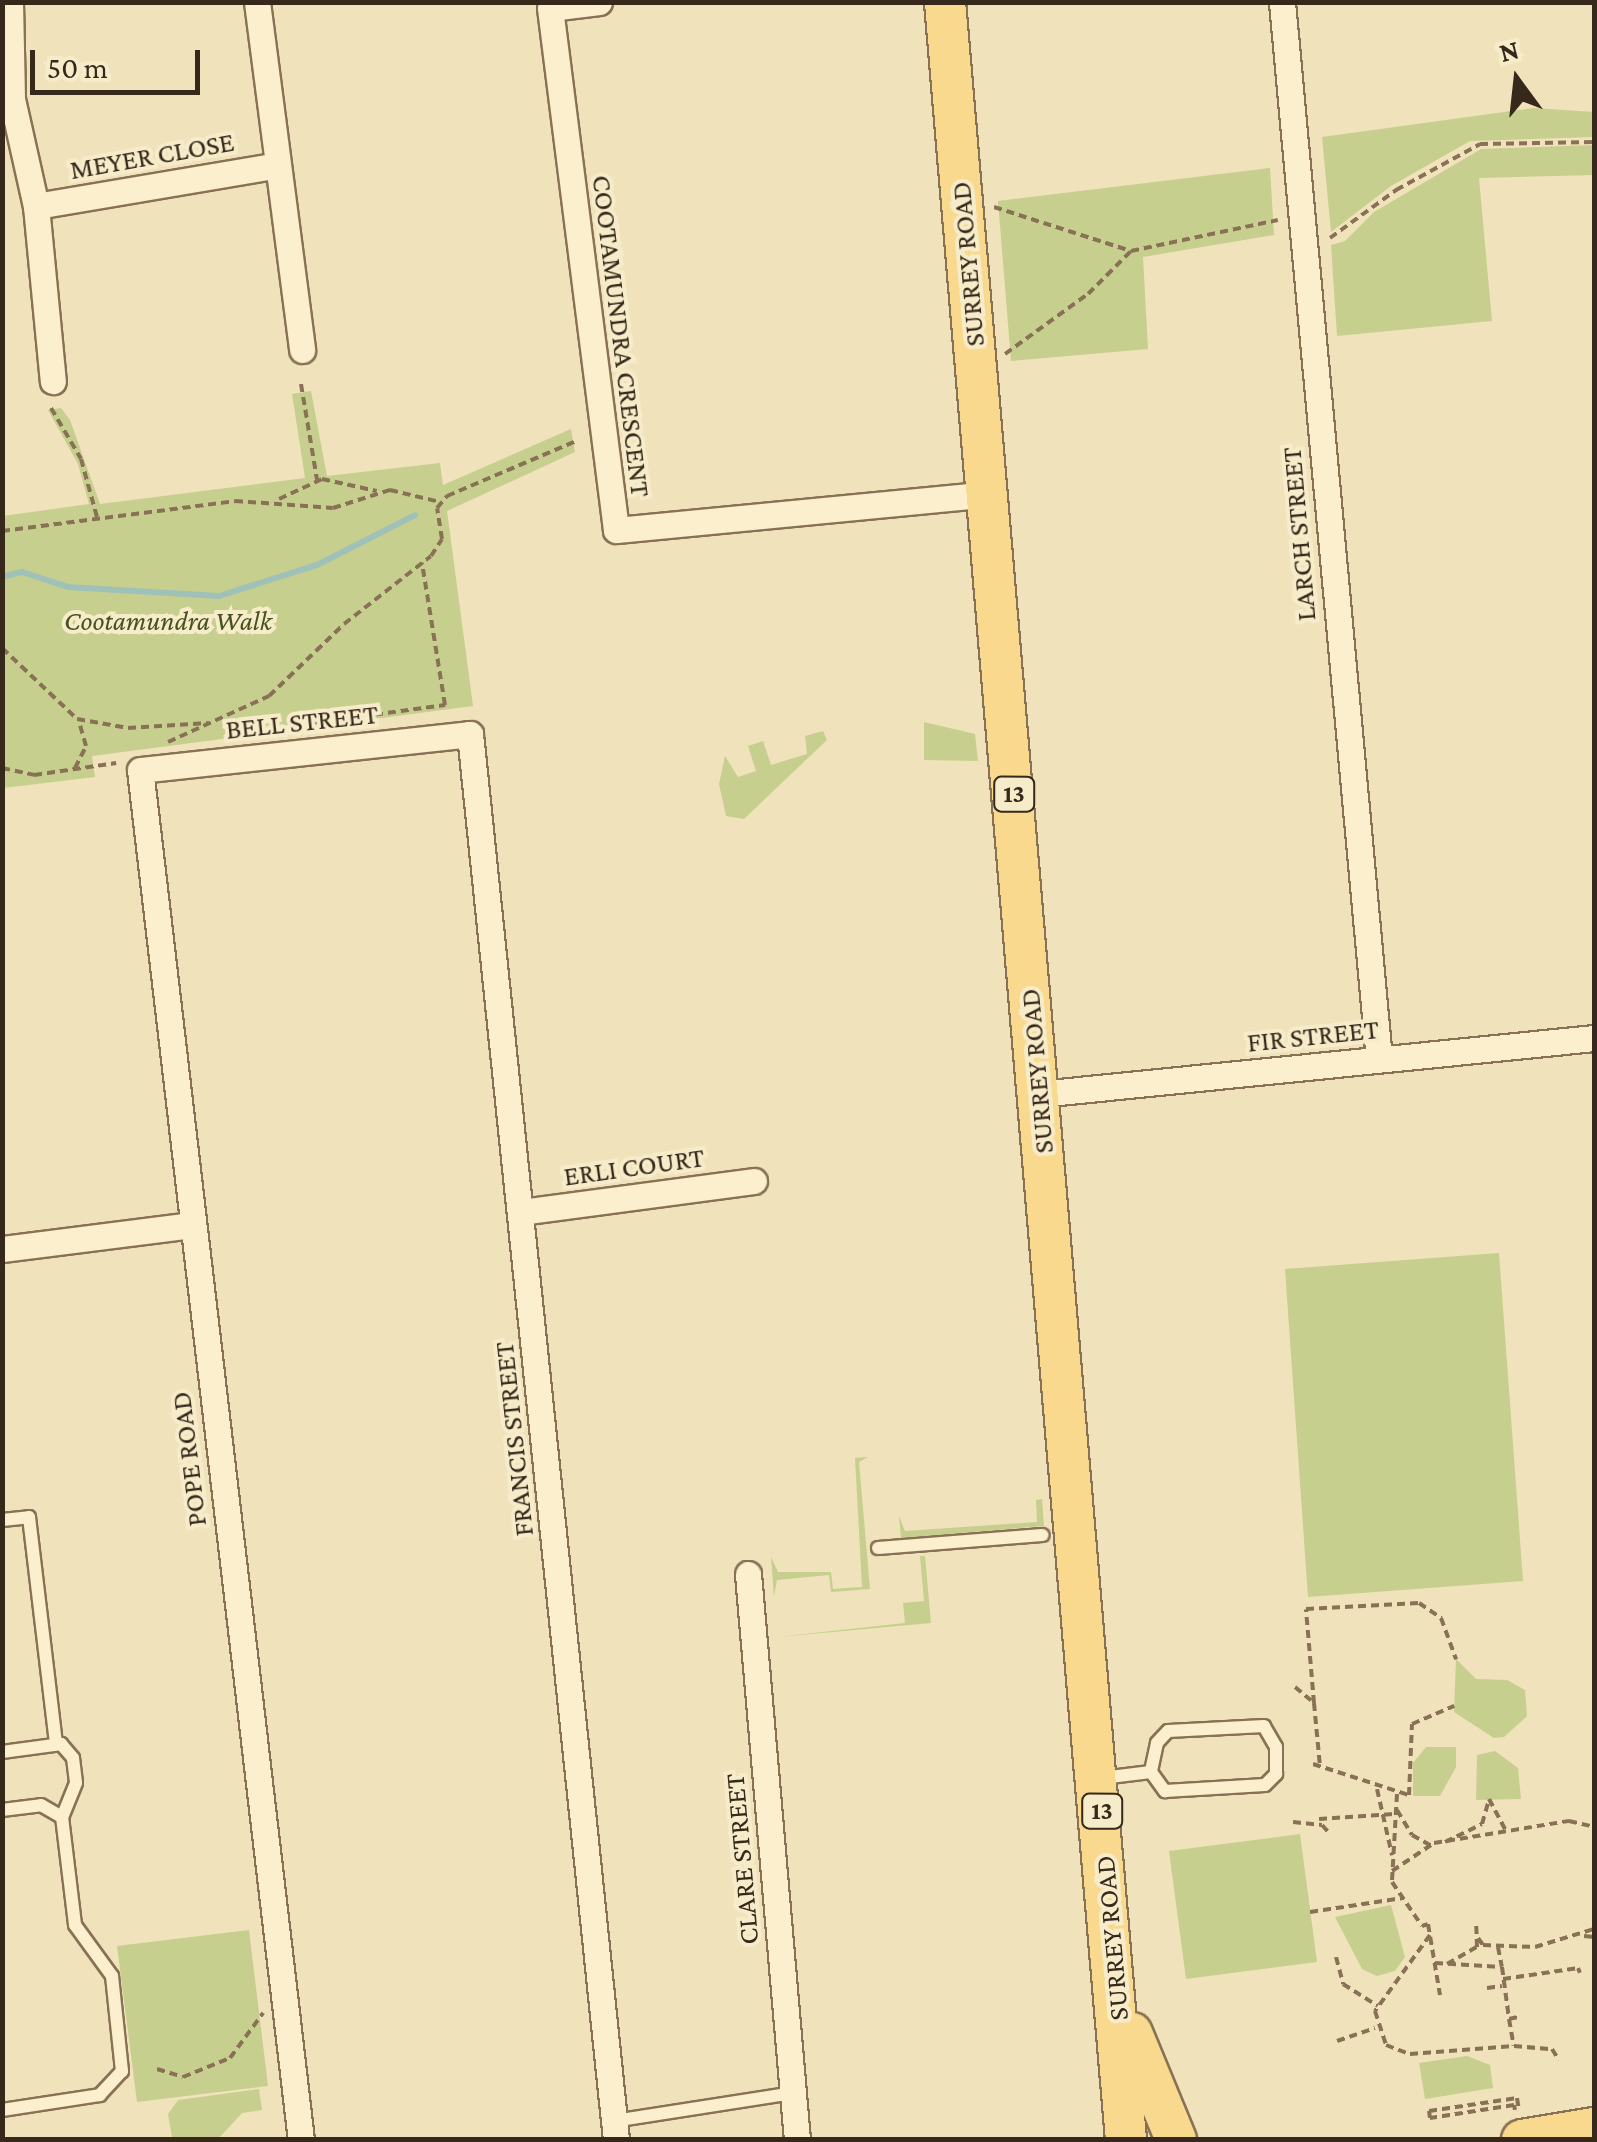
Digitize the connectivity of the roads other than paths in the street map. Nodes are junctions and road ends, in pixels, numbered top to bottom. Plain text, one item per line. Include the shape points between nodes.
1 (10, 2) edge
2 (257, 2) edge
3 (599, 2) edge
4 (945, 2) edge
5 (1282, 2) edge
6 (278, 165) junction
7 (36, 206) junction
8 (302, 350) dead end
9 (53, 380) dead end
10 (988, 494) junction
11 (470, 734) joint
12 (133, 767) joint
13 (1594, 1038) edge
14 (1380, 1059) junction
15 (1039, 1094) junction
16 (754, 1181) dead end
17 (522, 1212) junction
18 (191, 1225) junction
19 (2, 1249) edge
20 (2, 1520) edge
21 (1042, 1534) dead end
22 (878, 1548) dead end
23 (748, 1574) dead end
24 (56, 1744) junction
25 (2, 1752) edge
26 (1150, 1772) junction
27 (1099, 1778) junction
28 (2, 1810) edge
29 (62, 1817) junction
30 (1118, 1997) junction
31 (793, 2093) junction
32 (2, 2110) edge
33 (1519, 2124) edge
34 (1594, 2128) edge
35 (615, 2130) edge
36 (1120, 2132) edge
37 (301, 2140) edge
38 (797, 2140) edge
39 (1176, 2140) edge

1 - 7 street via 12,100
2 - 6 street, MEYER CLOSE
3 - 10 street, COOTAMUNDRA CRESCENT via 550,8 616,530
4 - 10 main road, SURREY ROAD / 13
5 - 14 street, LARCH STREET
6 - 7 street, MEYER CLOSE
6 - 8 street, MEYER CLOSE
7 - 9 street
10 - 15 main road, SURREY ROAD / 13
11 - 12 street, BELL STREET
11 - 17 street, FRANCIS STREET
12 - 18 street, POPE ROAD
13 - 14 street, FIR STREET
14 - 15 street, FIR STREET
15 - 27 main road, SURREY ROAD / 13
16 - 17 street, ERLI COURT
17 - 35 street, FRANCIS STREET
18 - 19 street
18 - 37 street, POPE ROAD
20 - 24 lane via 29,1516
21 - 22 lane
23 - 31 street, CLARE STREET
24 - 25 lane
24 - 29 lane via 78,1772
26 - 26 lane via 1165,1791 1265,1785 1276,1774 1276,1747 1264,1726 1168,1731 1157,1743
26 - 27 lane
27 - 30 main road, SURREY ROAD / 13
28 - 29 lane via 41,1806
29 - 32 lane via 75,1925 112,1976 122,2071 100,2095
30 - 36 main road, SURREY ROAD / 13
30 - 39 main road
31 - 35 lane
31 - 38 street, CLARE STREET
33 - 34 main road

